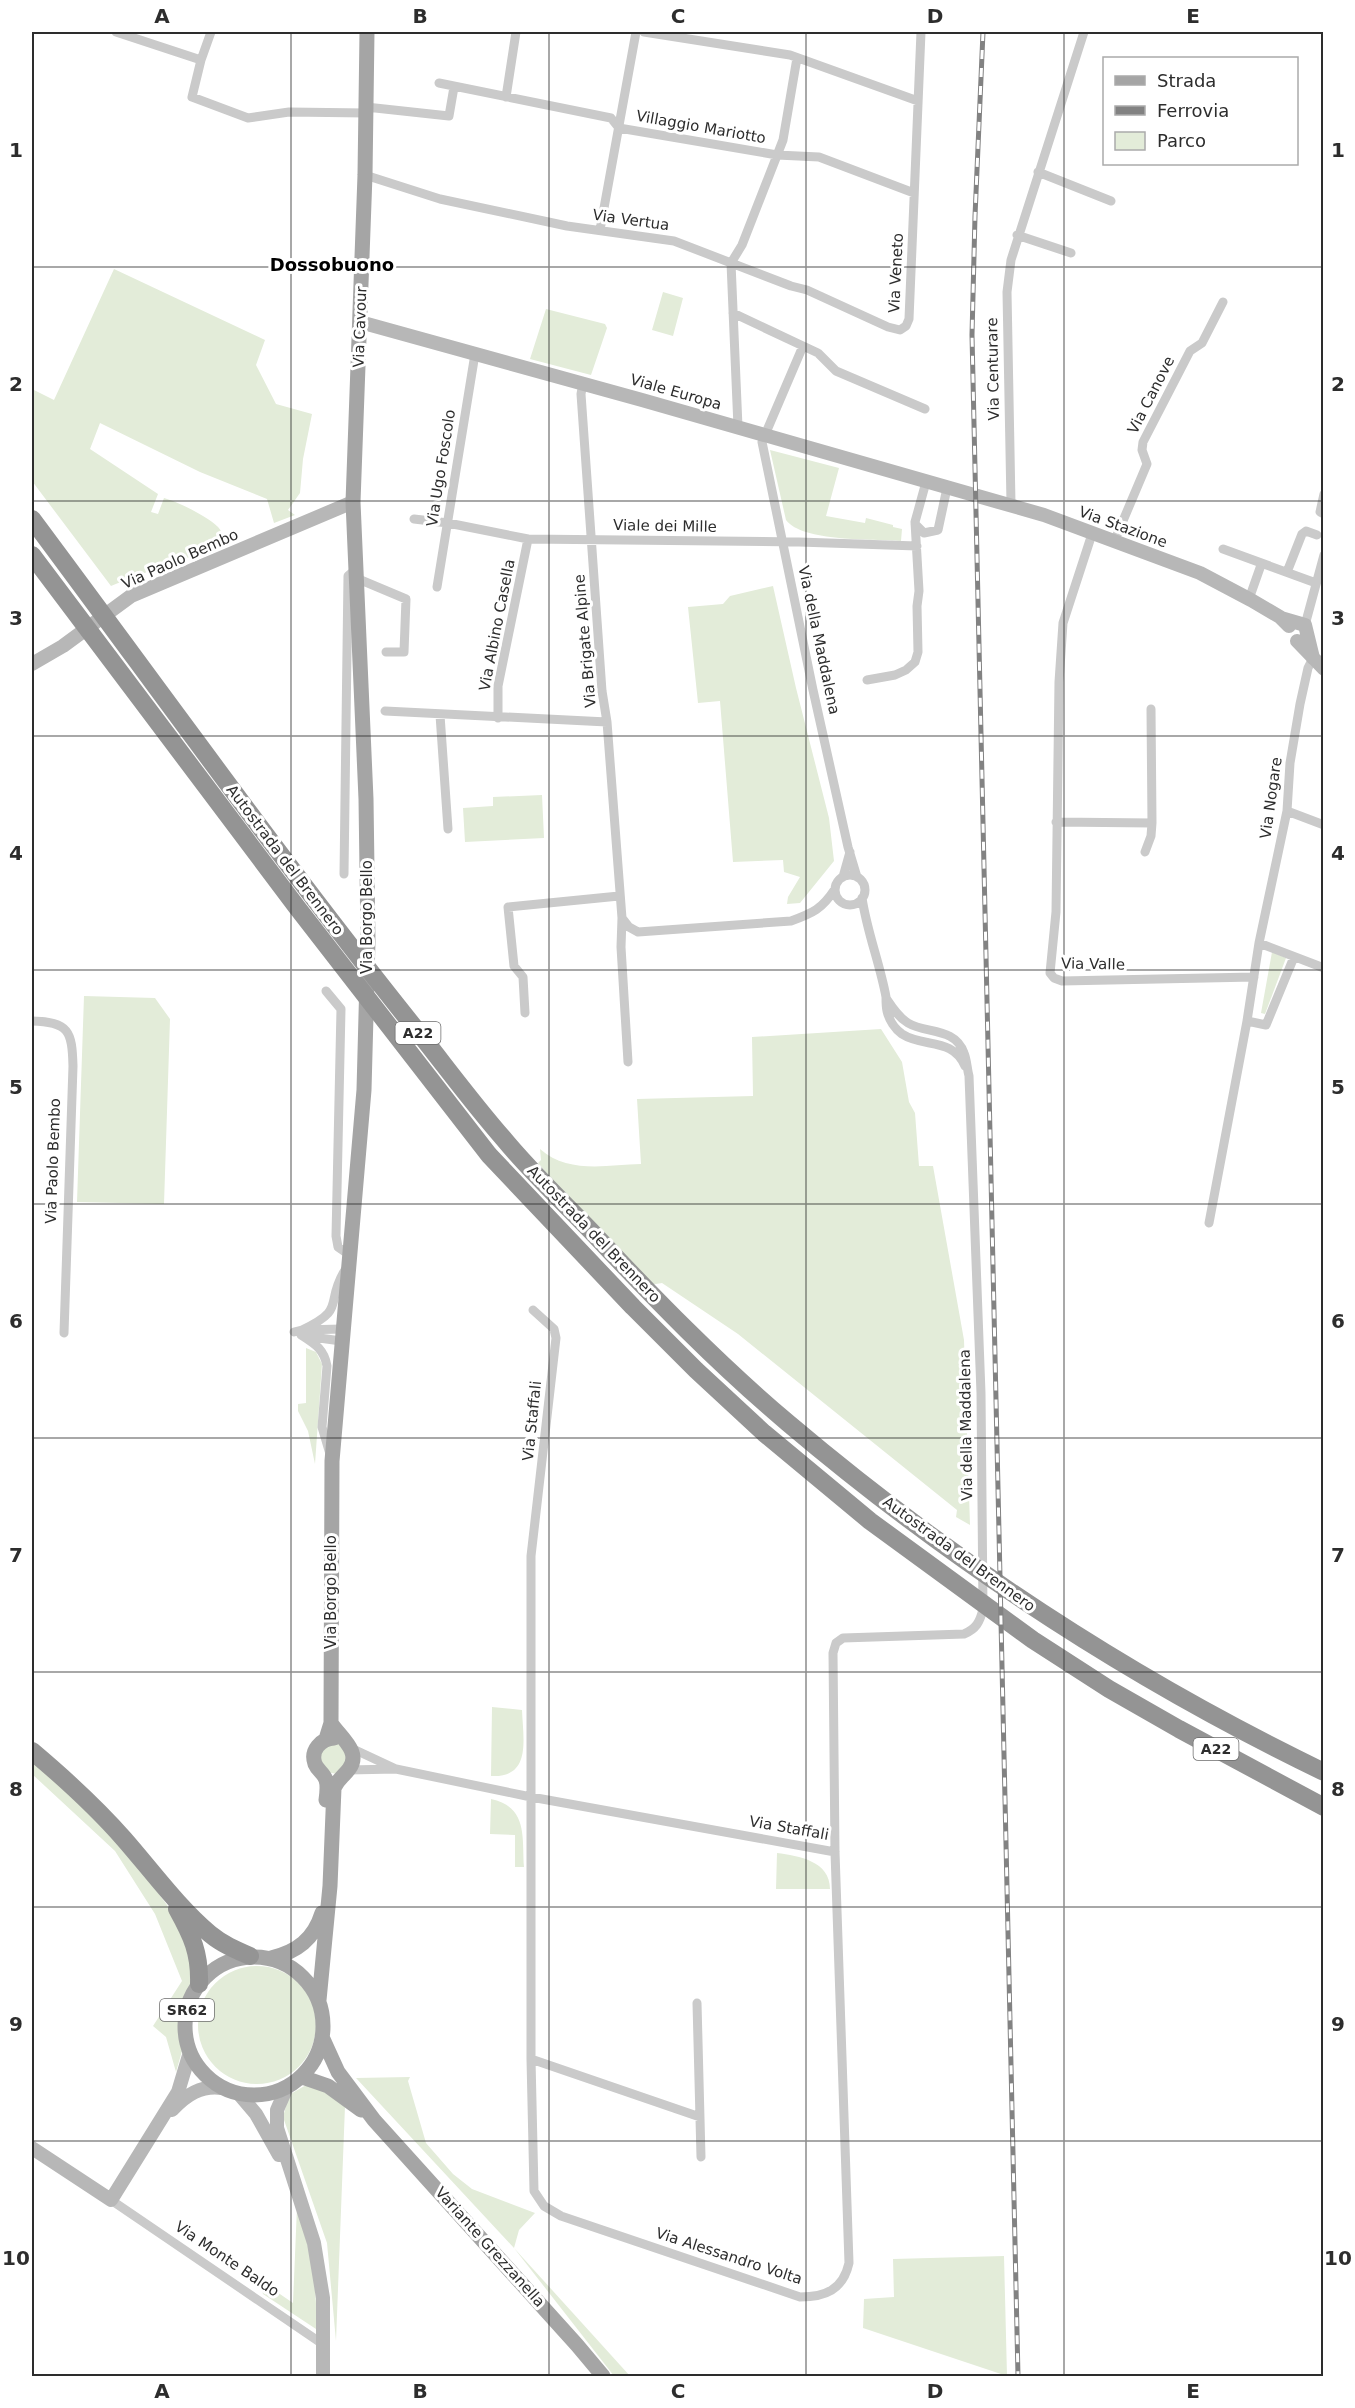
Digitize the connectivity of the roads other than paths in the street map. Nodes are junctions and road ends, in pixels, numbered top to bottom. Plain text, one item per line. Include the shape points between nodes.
1 (116, 32) edge
2 (211, 32) edge
3 (367, 32) edge
4 (516, 32) edge
5 (636, 32) edge
6 (644, 32) edge
7 (921, 32) edge
8 (1084, 32) edge
9 (797, 58) junction
10 (201, 60) junction
11 (439, 83) dead end
12 (454, 87) junction
13 (506, 97) junction
14 (918, 101) junction
15 (366, 110) junction
16 (619, 128) junction
17 (777, 155) junction
18 (1038, 172) junction
19 (365, 175) junction
20 (914, 193) junction
21 (1111, 201) dead end
22 (600, 230) junction
23 (1017, 235) junction
24 (1071, 253) dead end
25 (731, 263) junction
26 (1222, 302) dead end
27 (733, 313) junction
28 (360, 322) junction
29 (803, 346) junction
30 (475, 354) junction
31 (583, 383) junction
32 (925, 409) dead end
33 (738, 427) junction
34 (765, 435) junction
35 (926, 482) junction
36 (947, 488) junction
37 (1323, 494) edge
38 (982, 498) joint
39 (1011, 504) junction
40 (353, 508) junction
41 (1323, 514) edge
42 (32, 519) edge
43 (414, 519) dead end
44 (915, 522) junction
45 (448, 523) junction
46 (1092, 534) junction
47 (1317, 534) dead end
48 (528, 539) junction
49 (592, 540) junction
50 (783, 542) junction
51 (1114, 542) junction
52 (917, 546) junction
53 (1223, 549) dead end
54 (32, 555) edge
55 (1323, 555) edge
56 (1261, 565) junction
57 (1287, 572) junction
58 (356, 574) junction
59 (1316, 583) junction
60 (437, 587) dead end
61 (1249, 599) junction
62 (1295, 628) junction
63 (386, 652) dead end
64 (1313, 658) junction
65 (32, 664) edge
66 (1323, 669) edge
67 (867, 680) dead end
68 (1151, 709) dead end
69 (385, 711) dead end
70 (440, 715) junction
71 (498, 717) junction
72 (607, 722) junction
73 (1287, 811) junction
74 (1056, 822) junction
75 (1152, 824) junction
76 (1323, 825) edge
77 (448, 830) dead end
78 (850, 852) junction
79 (1145, 852) dead end
80 (344, 874) dead end
81 (843, 877) junction
82 (857, 877) junction
83 (835, 890) junction
84 (619, 896) junction
85 (862, 898) junction
86 (845, 903) junction
87 (825, 904) junction
88 (622, 918) junction
89 (866, 926) junction
90 (1259, 943) junction
91 (1293, 957) junction
92 (1323, 968) edge
93 (1254, 977) junction
94 (326, 991) dead end
95 (525, 1013) dead end
96 (32, 1021) edge
97 (1247, 1021) junction
98 (628, 1062) dead end
99 (1209, 1223) dead end
100 (350, 1259) junction
101 (533, 1310) dead end
102 (64, 1333) dead end
103 (301, 1333) junction
104 (342, 1335) junction
105 (332, 1461) junction
106 (836, 1643) joint
107 (340, 1742) junction
108 (32, 1751) edge
109 (396, 1769) junction
110 (346, 1772) junction
111 (1323, 1772) edge
112 (323, 1774) junction
113 (531, 1797) junction
114 (1323, 1807) edge
115 (836, 1852) junction
116 (164, 1887) junction
117 (250, 1956) junction
118 (272, 1958) junction
119 (199, 1984) junction
120 (319, 2000) junction
121 (697, 2004) dead end
122 (323, 2039) junction
123 (190, 2052) junction
124 (531, 2059) junction
125 (302, 2077) junction
126 (287, 2087) junction
127 (222, 2088) junction
128 (239, 2094) junction
129 (700, 2117) junction
130 (374, 2120) junction
131 (156, 2131) junction
132 (32, 2148) edge
133 (700, 2157) dead end
134 (293, 2180) junction
135 (111, 2200) junction
136 (324, 2345) junction
137 (323, 2376) edge
138 (603, 2376) edge

1 - 10 street
2 - 10 street
3 - 15 main road, Via Cavour
4 - 13 street
5 - 16 street
6 - 9 street
7 - 14 street, Via Veneto
8 - 18 street, Via Centurare
9 - 14 street
9 - 17 street, Villaggio Mariotto
10 - 15 street via 192,97 248,118 289,112
11 - 12 street, Villaggio Mariotto
12 - 13 street, Villaggio Mariotto
12 - 15 street via 449,116
13 - 16 street, Villaggio Mariotto via 611,118
14 - 20 street, Via Veneto
15 - 19 main road, Via Cavour
16 - 17 street, Villaggio Mariotto
16 - 22 street
17 - 20 street via 819,157
17 - 25 street, Villaggio Mariotto via 742,245
18 - 21 street
18 - 23 street, Via Centurare
19 - 22 street, Via Vertua via 440,199
19 - 28 main road, Via Cavour
20 - 25 street, Via Veneto via 909,319 900,330
22 - 25 street, Via Vertua via 674,241
23 - 24 street
23 - 39 street, Via Centurare via 1007,292
25 - 27 street
26 - 51 street, Via Canove via 1202,343 1190,351 1143,442 1147,464
27 - 29 street
27 - 33 street
28 - 30 street, Viale Europa
28 - 40 main road, Via Cavour
29 - 32 street via 818,353 836,371
29 - 34 street
30 - 31 street, Viale Europa
30 - 45 street, Via Ugo Foscolo
31 - 33 street, Viale Europa
31 - 49 street, Via Brigate Alpine
33 - 34 street, Viale Europa
34 - 35 street, Viale Europa
34 - 50 street, Via della Maddalena via 762,442
35 - 36 street, Viale Europa
35 - 44 street
36 - 38 street, Viale Europa
36 - 44 street via 938,530 924,533
37 - 41 street
38 - 39 street, Via Stazione
39 - 46 street, Via Stazione
40 - 58 main road, Via Borgo Bello
40 - 65 street, Via Paolo Bembo via 152,586
42 - 111 highway, Autostrada del Brennero / A22 via 352,950 504,1140 646,1290 784,1420 972,1565 1039,1612 1132,1668
43 - 45 street, Viale dei Mille
44 - 52 street
45 - 48 street, Viale dei Mille
45 - 60 street, Via Ugo Foscolo
46 - 51 street, Via Stazione
46 - 74 street, Via Valle via 1063,623
47 - 57 street via 1302,534
48 - 49 street, Viale dei Mille
48 - 71 street, Via Albino Casella via 498,686
49 - 50 street, Viale dei Mille
49 - 72 street, Via Brigate Alpine
50 - 52 street, Viale dei Mille
50 - 78 street, Via della Maddalena
51 - 61 street, Via Stazione via 1200,573
52 - 67 street via 915,662 895,675
53 - 56 street
54 - 114 highway, Autostrada del Brennero / A22 via 489,1155 633,1307 764,1433 870,1521 1033,1640 1109,1689
55 - 59 street
56 - 57 street
56 - 61 street
57 - 59 street
58 - 63 street via 406,599 404,652
58 - 80 street, Via Borgo Bello via 348,576
58 - 100 main road, Via Borgo Bello via 368,941 364,1090
59 - 62 street
61 - 62 street, Via Stazione
62 - 64 street, Via Stazione
64 - 66 street, Via Stazione
64 - 73 street, Via Nogare via 1304,684 1290,763
68 - 75 street
69 - 70 street
70 - 71 street
70 - 77 street
71 - 72 street
72 - 84 street, Via Brigate Alpine
73 - 76 street
73 - 90 street, Via Nogare
74 - 75 street
74 - 93 street, Via Valle via 1056,912 1049,970 1054,978 1062,981
75 - 79 street
78 - 81 street, Via della Maddalena
78 - 82 street, Via della Maddalena
81 - 82 street
81 - 83 street, Via della Maddalena
82 - 85 street, Via della Maddalena via 865,889
83 - 86 street, Via della Maddalena
83 - 87 street
84 - 88 street, Via Brigate Alpine
84 - 95 street via 508,907 514,966 523,977
85 - 86 street
85 - 89 street, Via della Maddalena
86 - 87 street
86 - 89 street, Via della Maddalena
87 - 88 street via 791,921 650,932 638,932
88 - 98 street, Via Brigate Alpine
89 - 106 street, Via della Maddalena via 892,1024 914,1040 944,1045 953,1051 962,1059 969,1076 981,1393 983,1574 981,1619 974,1630 954,1636 843,1638
90 - 91 street
90 - 93 street, Via Nogare
91 - 92 street
91 - 97 street via 1266,1025
93 - 97 street, Via Nogare
94 - 100 street via 341,1009 336,1236 338,1247
96 - 102 street, Via Paolo Bembo via 59,1024 72,1043
97 - 99 street, Via Nogare
100 - 103 street, Via Borgo Bello via 336,1284 331,1313
100 - 104 main road, Via Borgo Bello
101 - 113 street, Via Staffali via 554,1329 556,1338 531,1556
103 - 104 street
103 - 105 street, Via Borgo Bello via 326,1356 322,1427
104 - 105 main road, Via Borgo Bello
105 - 107 main road, Via Borgo Bello via 331,1723
106 - 115 street, Via Staffali
107 - 109 street, Via Staffali
107 - 110 main road, Via Borgo Bello via 353,1758
107 - 112 main road, Via Borgo Bello via 319,1744 315,1764
108 - 116 highway, SR62 via 107,1821
109 - 110 street, Via Staffali
109 - 113 street, Via Staffali
110 - 112 main road via 337,1777
110 - 120 main road, Via Borgo Bello via 334,1788
112 - 118 main road, Via Borgo Bello via 327,1782 322,1915 313,1934 301,1946
113 - 115 street, Via Staffali
113 - 124 street, Via Alessandro Volta
115 - 124 street, Via Alessandro Volta via 849,2263 834,2290 815,2297 800,2297 544,2206 534,2191
116 - 117 highway, SR62 via 210,1934
116 - 119 highway, SR62 via 196,1945
117 - 118 main road, Via Borgo Bello / SR62
117 - 119 main road, Via Borgo Bello / SR62 via 222,1964
118 - 120 main road, Via Borgo Bello / SR62 via 300,1973
119 - 123 main road, Via Borgo Bello / SR62 via 185,2017
120 - 122 main road, Via Borgo Bello / SR62 via 324,2019
121 - 129 street
122 - 125 main road, Via Borgo Bello / SR62 via 315,2060
122 - 130 main road, Variante Grezzanella via 338,2072
123 - 127 main road, Via Borgo Bello / SR62 via 203,2073
123 - 131 street via 178,2092
124 - 129 street
125 - 126 main road, Via Borgo Bello / SR62
125 - 130 main road, Variante Grezzanella via 328,2086
126 - 128 main road, Via Borgo Bello / SR62 via 264,2095
126 - 134 street via 277,2110 277,2128
127 - 128 main road, Via Borgo Bello / SR62
127 - 131 street via 211,2086 184,2098
128 - 134 street via 256,2114
129 - 133 street
130 - 138 main road, Variante Grezzanella
131 - 135 street
132 - 135 street, Via Monte Baldo
134 - 136 street via 314,2243 323,2298
135 - 136 street, Via Monte Baldo
136 - 137 street

